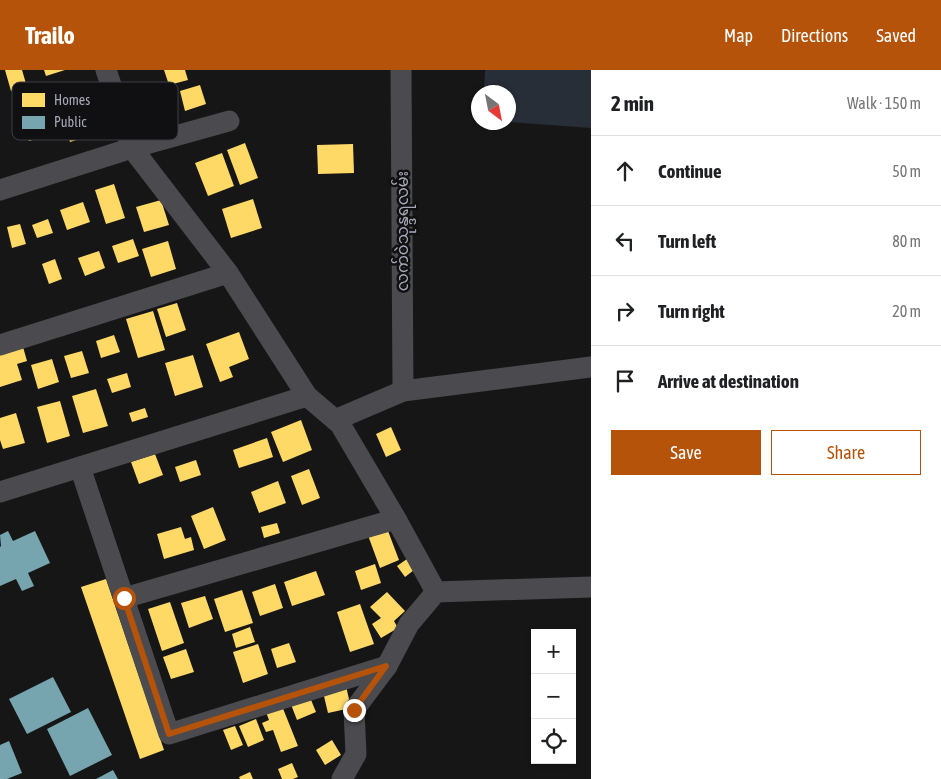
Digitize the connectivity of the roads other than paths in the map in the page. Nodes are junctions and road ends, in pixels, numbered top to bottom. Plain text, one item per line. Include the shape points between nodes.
1 (106, 70) edge
2 (401, 70) edge
3 (110, 82) edge
4 (229, 121) dead end
5 (178, 135) edge
6 (129, 140) edge
7 (161, 140) edge
8 (132, 148) junction
9 (0, 190) edge
10 (228, 272) junction
11 (0, 345) edge
12 (591, 367) edge
13 (403, 392) junction
14 (307, 396) junction
15 (335, 420) junction
16 (80, 467) junction
17 (0, 492) edge
18 (396, 519) junction
19 (591, 587) edge
20 (436, 592) junction
21 (124, 598) junction
22 (386, 666) junction
23 (342, 779) edge

1 - 3 street
2 - 13 street, လက်ဝဲသုန္ဒရလမ်း
4 - 5 street
6 - 8 street
7 - 8 street
8 - 9 street
8 - 10 street
10 - 11 street
10 - 14 street
12 - 13 street
13 - 15 street
14 - 15 street
14 - 16 street
15 - 18 street
16 - 17 street
16 - 21 street
18 - 20 street
18 - 21 street
19 - 20 street
20 - 22 street via 409,624
21 - 22 street via 169,734
22 - 23 street via 354,710 356,754

